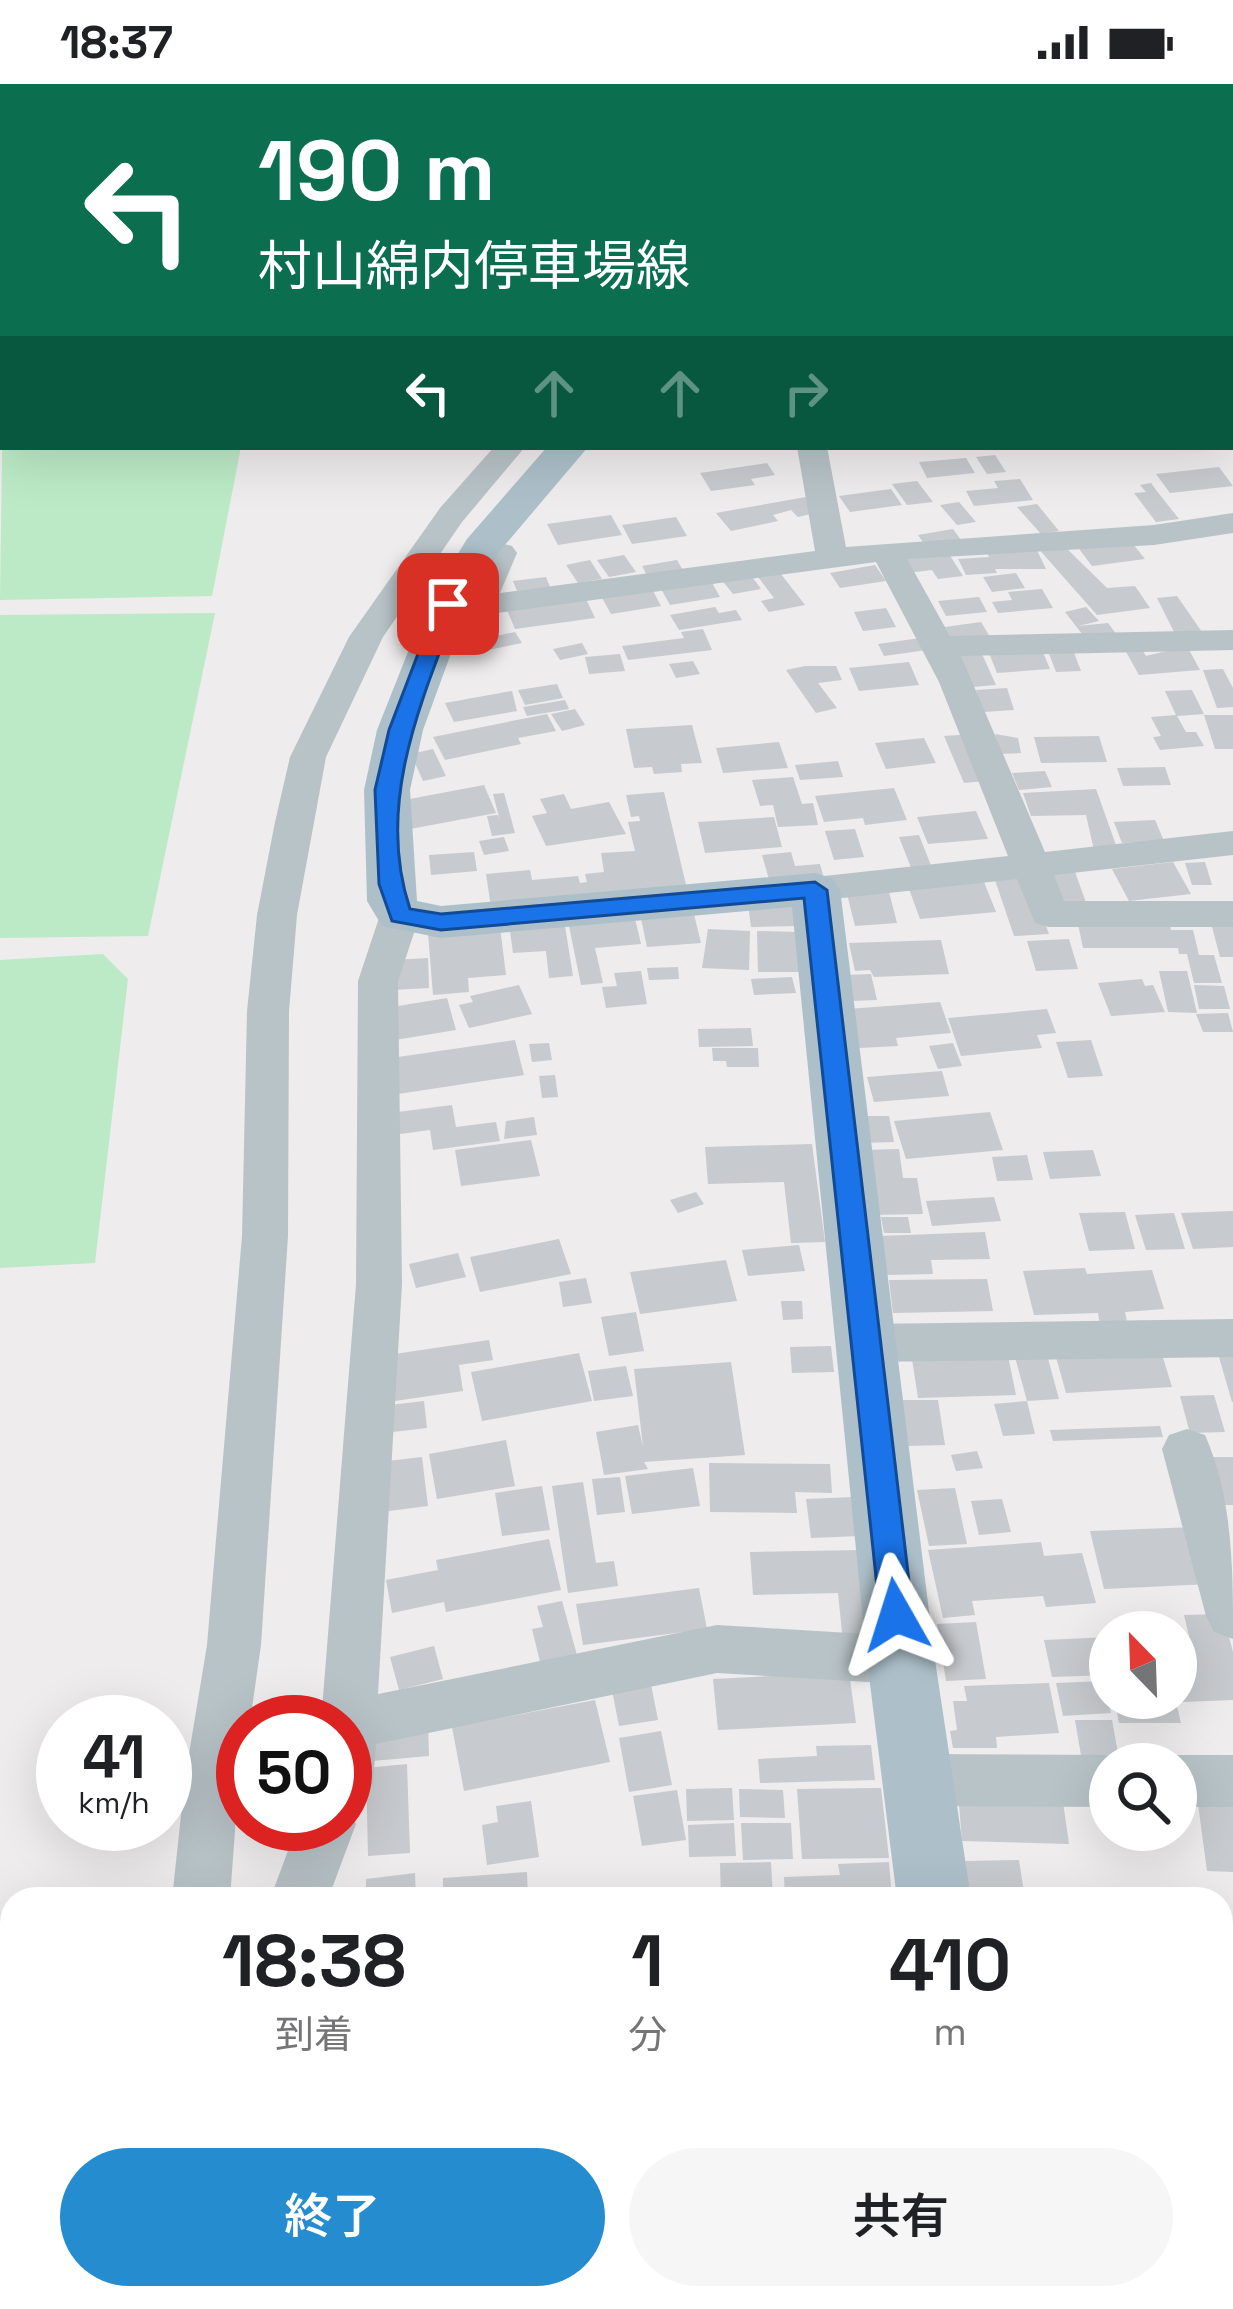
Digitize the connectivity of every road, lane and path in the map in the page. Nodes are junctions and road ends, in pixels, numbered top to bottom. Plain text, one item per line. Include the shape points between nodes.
1 (507, 450) edge
2 (566, 450) edge
3 (813, 450) edge
4 (1233, 523) edge
5 (481, 548) junction
6 (886, 551) junction
7 (832, 557) junction
8 (1233, 640) edge
9 (939, 646) junction
10 (1233, 843) edge
11 (1031, 866) junction
12 (815, 890) junction
13 (1233, 914) edge
14 (400, 915) junction
15 (1233, 1339) edge
16 (868, 1343) junction
17 (1187, 1449) dead end
18 (1233, 1616) edge
19 (901, 1660) junction
20 (353, 1695) edge
21 (372, 1720) edge
22 (917, 1780) junction
23 (1089, 1781) edge
24 (1197, 1781) edge
25 (1233, 1781) edge
26 (317, 1851) edge
27 (338, 1851) edge
28 (202, 1887) edge
29 (303, 1887) edge
30 (334, 1887) edge
31 (932, 1887) edge

1 - 28 street via 451,515 366,638 308,757 294,822 268,1011 265,1236 234,1645
2 - 5 main road
3 - 7 street
4 - 6 street
5 - 7 street via 501,554 479,601 496,603
5 - 14 main road via 448,604 395,750 385,814
6 - 7 street
6 - 9 street
8 - 9 street
9 - 11 street
10 - 11 street
11 - 12 street
11 - 13 street via 1049,914
12 - 14 main road via 441,922
12 - 16 main road
14 - 20 street via 378,981 379,1284
15 - 16 street
16 - 19 main road
17 - 18 street
19 - 21 street via 717,1649
19 - 22 main road
22 - 23 street
22 - 31 main road
24 - 25 street
26 - 29 street
27 - 30 street

